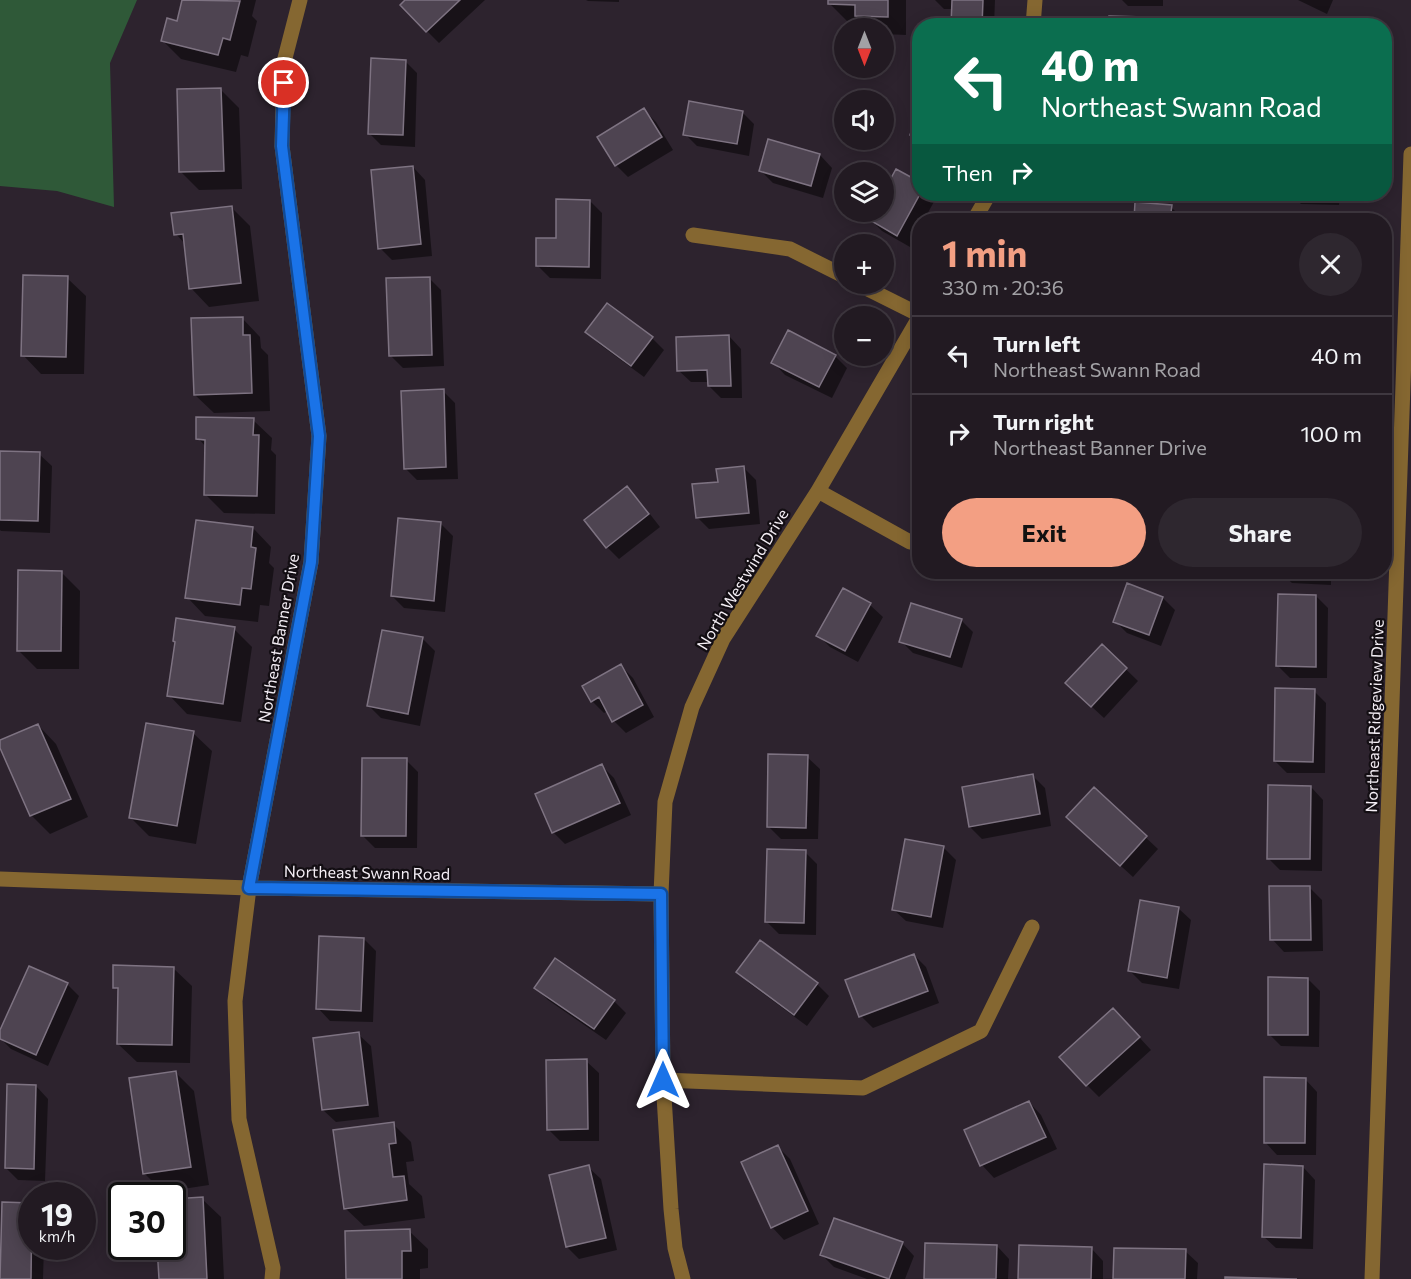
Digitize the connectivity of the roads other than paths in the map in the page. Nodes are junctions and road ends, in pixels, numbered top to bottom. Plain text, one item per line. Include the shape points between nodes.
1 (300, 0) edge
2 (1035, 0) edge
3 (1034, 18) edge
4 (1411, 154) edge
5 (693, 235) dead end
6 (834, 271) edge
7 (877, 294) edge
8 (912, 312) edge
9 (912, 330) edge
10 (818, 491) junction
11 (912, 542) edge
12 (0, 879) edge
13 (249, 888) junction
14 (661, 894) junction
15 (1032, 927) dead end
16 (663, 1080) junction
17 (272, 1279) edge
18 (683, 1279) edge
19 (1372, 1279) edge

1 - 13 street, Northeast Banner Drive via 284,62 282,146 319,436 311,562
2 - 3 street
4 - 19 street, Northeast Ridgeview Drive
5 - 6 street via 790,249
7 - 8 street
9 - 10 street, North Westwind Drive
10 - 11 street
10 - 14 street, North Westwind Drive via 723,639 692,707 665,802
12 - 13 street, Northeast Swann Road
13 - 14 street, Northeast Swann Road
13 - 17 street, Northeast Banner Drive via 235,1002 239,1119 273,1268
14 - 16 street, North Westwind Drive
15 - 16 street via 981,1031 863,1088
16 - 18 street, North Westwind Drive via 671,1209

